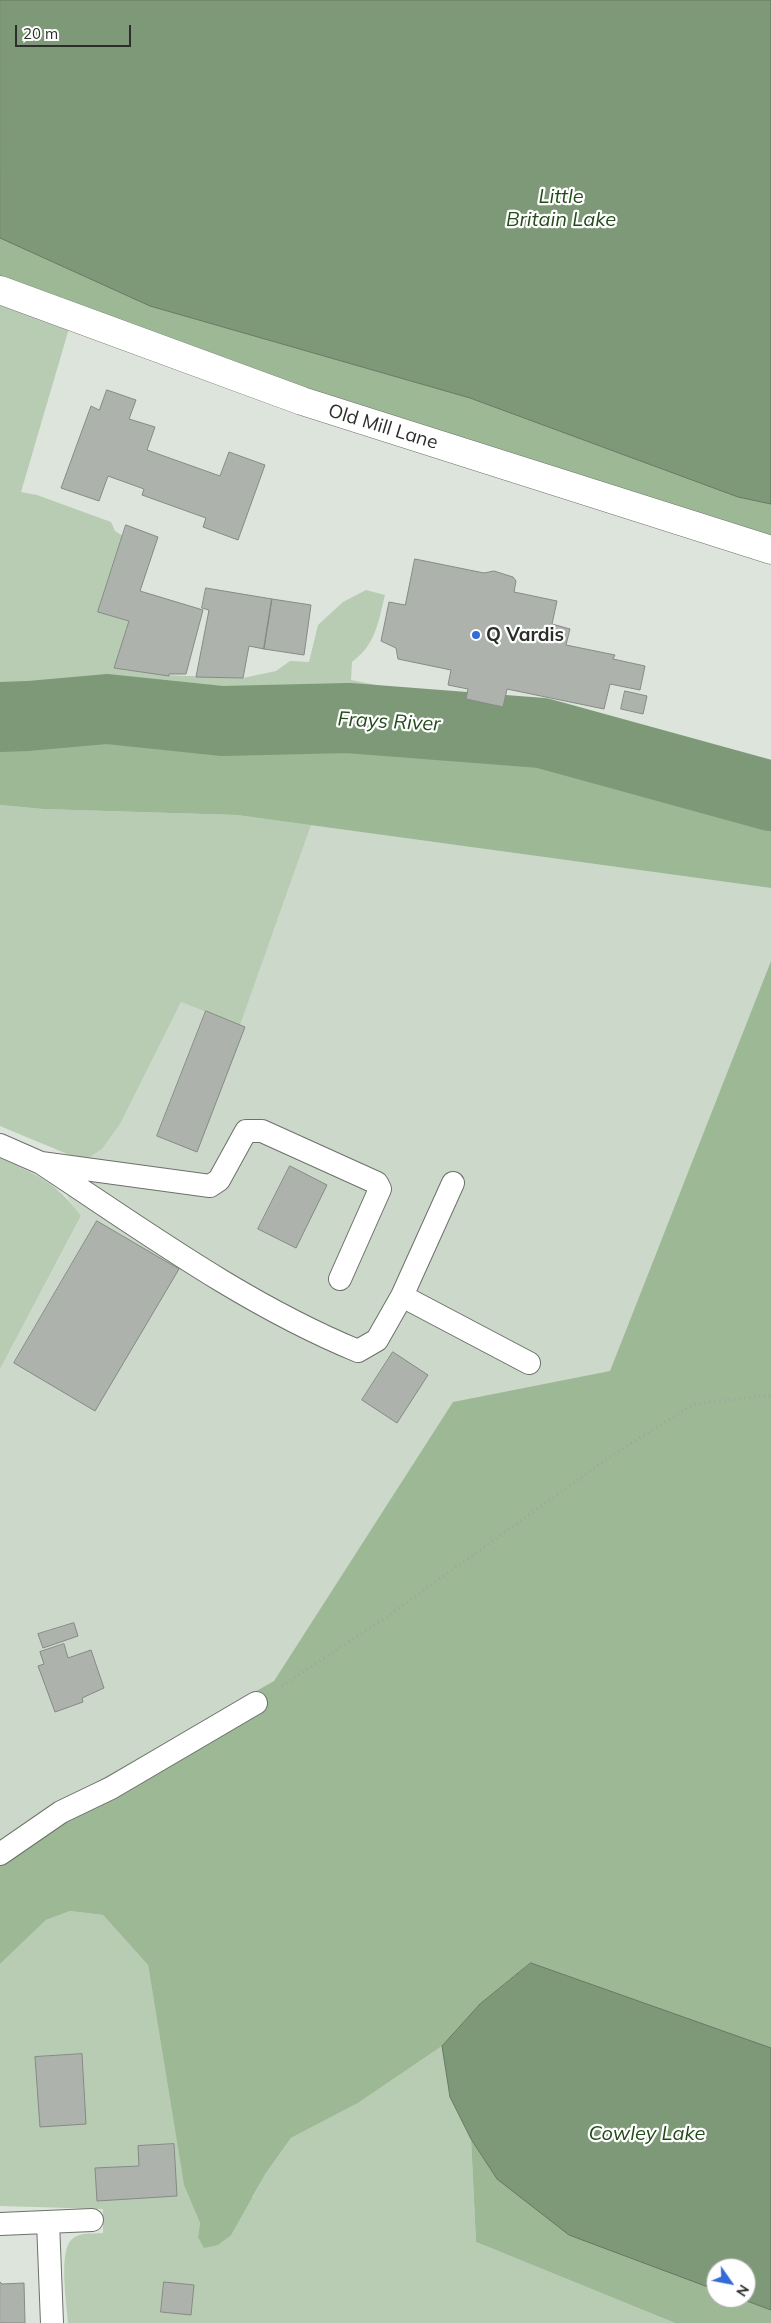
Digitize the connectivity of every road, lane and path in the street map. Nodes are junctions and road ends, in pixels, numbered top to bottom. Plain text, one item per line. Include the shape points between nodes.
1 (0, 290) edge
2 (771, 550) edge
3 (0, 1145) edge
4 (41, 1163) junction
5 (453, 1183) dead end
6 (340, 1279) dead end
7 (402, 1296) junction
8 (529, 1362) dead end
9 (771, 1395) edge
10 (256, 1703) joint
11 (0, 1854) edge
12 (92, 2220) dead end
13 (48, 2222) junction
14 (0, 2224) edge
15 (52, 2323) edge

1 - 2 street, Old Mill Lane via 302,401
3 - 4 lane
4 - 6 lane via 210,1186 219,1180 246,1131 262,1131 377,1183 380,1190
4 - 7 lane via 209,1274 288,1319 358,1351 377,1340
5 - 7 lane
7 - 8 lane
9 - 10 path via 694,1404 614,1454 385,1618
10 - 11 lane via 111,1788 61,1812
12 - 13 lane
13 - 14 lane
13 - 15 lane

